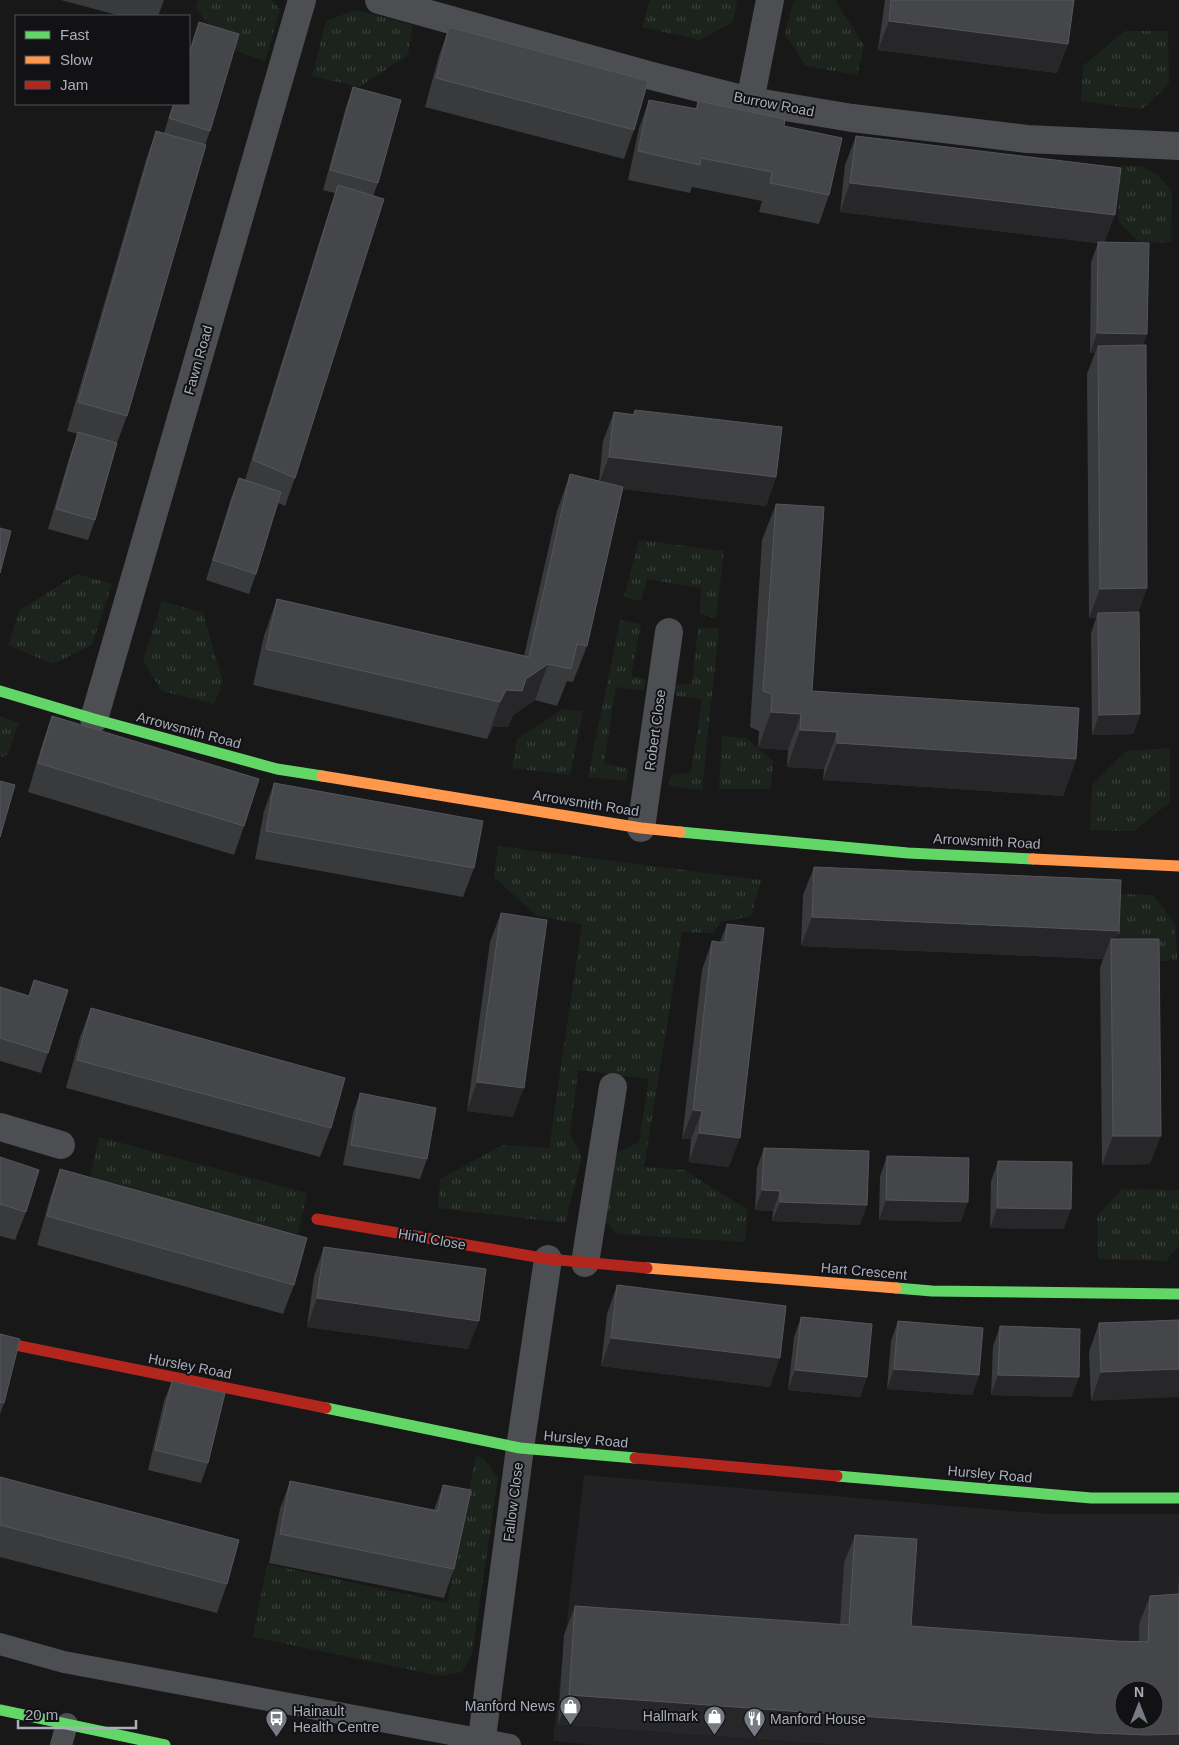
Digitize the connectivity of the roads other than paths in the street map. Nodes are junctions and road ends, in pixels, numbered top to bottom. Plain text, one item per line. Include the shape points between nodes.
1 (302, 0) edge
2 (379, 0) edge
3 (770, 0) edge
4 (750, 101) junction
5 (1179, 146) edge
6 (669, 632) dead end
7 (0, 691) edge
8 (94, 720) junction
9 (641, 828) junction
10 (1179, 866) edge
11 (613, 1087) dead end
12 (0, 1127) edge
13 (62, 1145) dead end
14 (317, 1220) dead end
15 (548, 1259) junction
16 (585, 1263) junction
17 (1179, 1294) edge
18 (0, 1342) edge
19 (520, 1448) junction
20 (1179, 1498) edge
21 (0, 1644) edge
22 (0, 1710) edge
23 (64, 1734) edge
24 (92, 1738) edge
25 (482, 1742) edge
26 (164, 1745) edge
27 (510, 1745) edge

1 - 8 street, Fawn Road
2 - 4 street, Burrow Road
3 - 4 street
4 - 5 street, Burrow Road via 852,118 1027,139
6 - 9 street, Robert Close
7 - 8 street, Arrowsmith Road
8 - 9 street, Arrowsmith Road via 277,769
9 - 10 street, Arrowsmith Road via 908,853
11 - 16 street
12 - 13 street
14 - 15 street, Hind Close
15 - 16 street, Hart Crescent
15 - 19 street, Fallow Close
16 - 17 street, Hart Crescent via 932,1291
18 - 19 street, Hursley Road
19 - 20 street, Hursley Road via 1091,1498
19 - 25 street, Fallow Close
21 - 25 lane via 64,1662
22 - 23 street
23 - 24 street
24 - 26 street
25 - 27 lane

